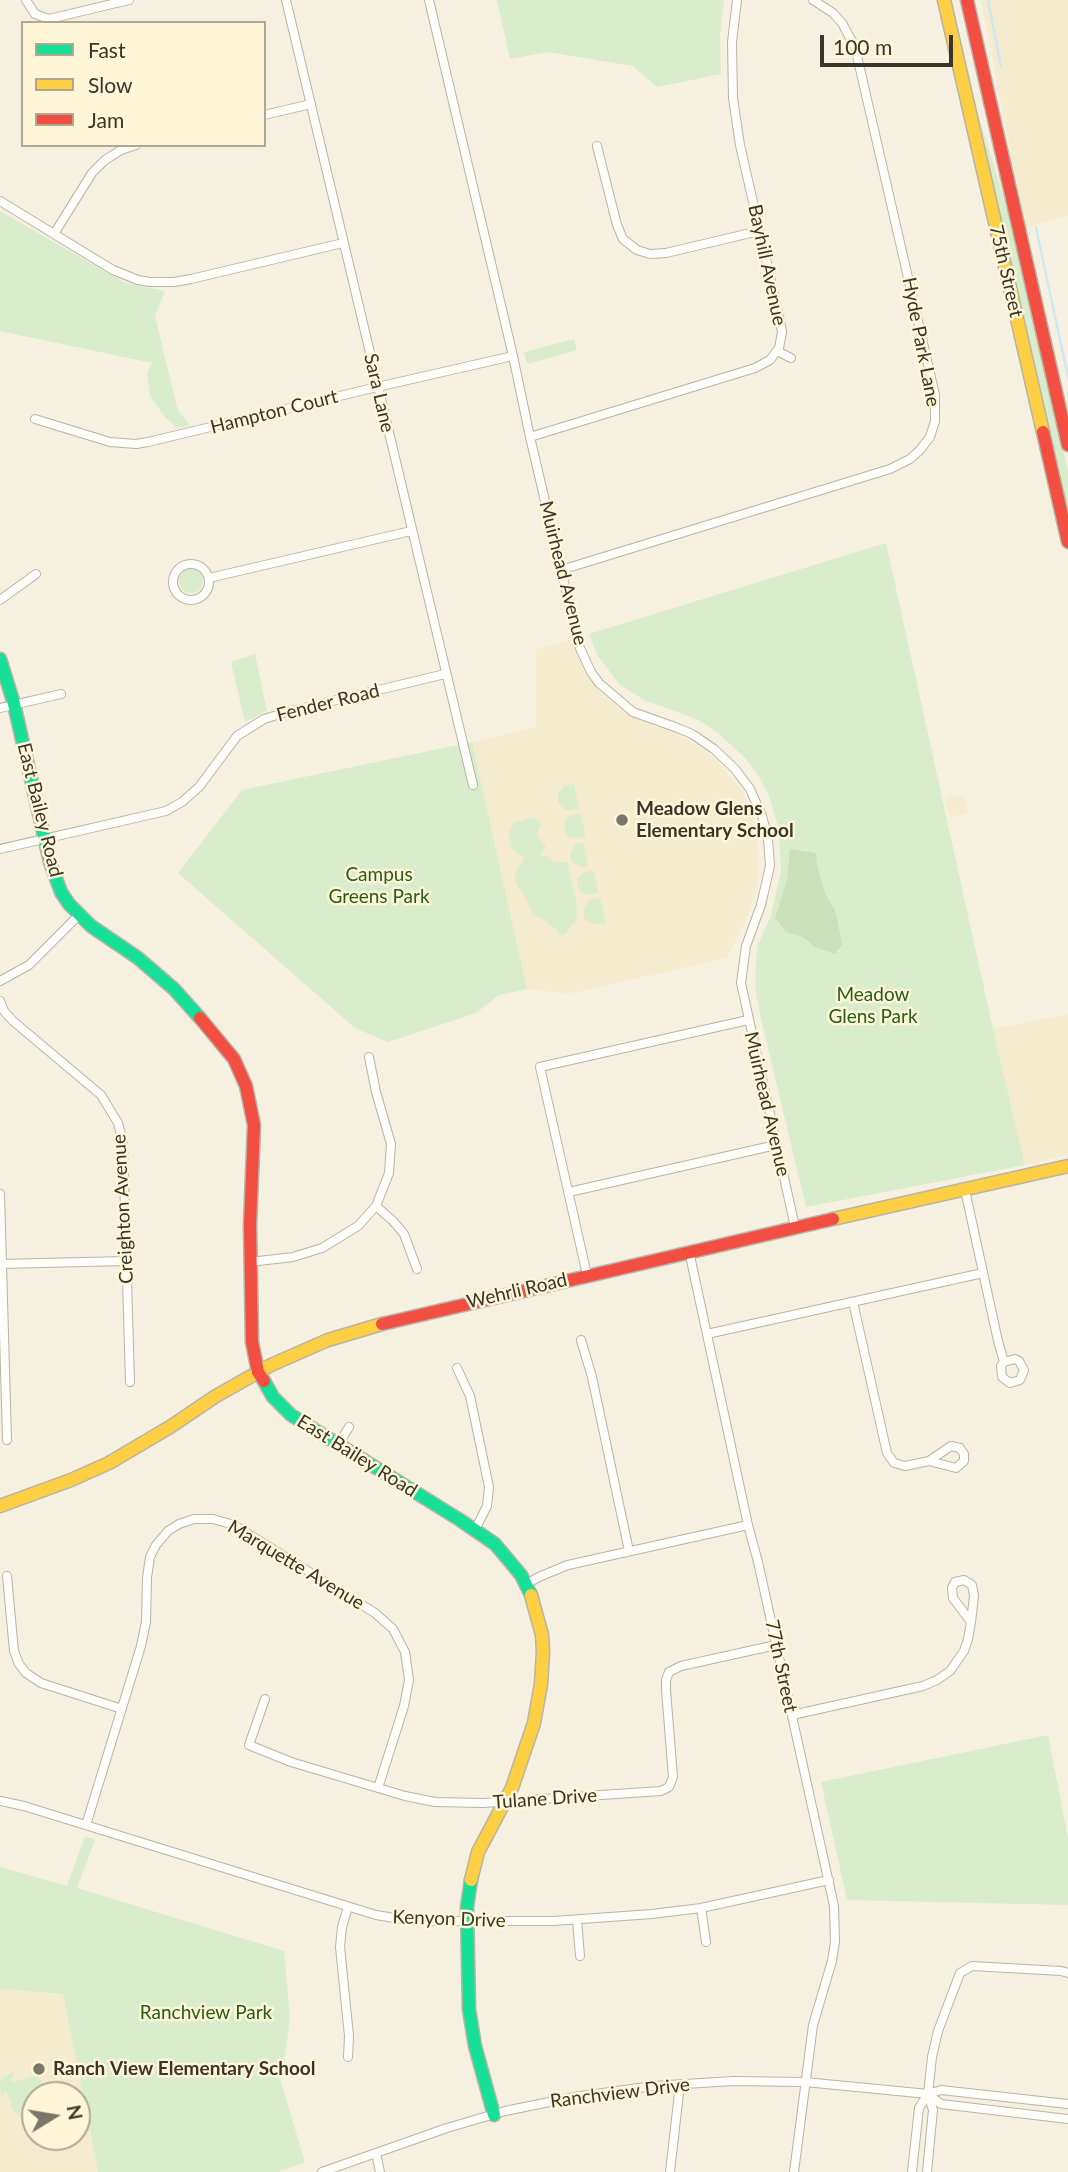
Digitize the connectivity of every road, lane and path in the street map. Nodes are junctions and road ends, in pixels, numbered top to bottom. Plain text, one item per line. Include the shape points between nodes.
1 (26, 0) edge
2 (129, 0) edge
3 (286, 0) edge
4 (429, 0) edge
5 (737, 0) edge
6 (813, 0) edge
7 (944, 0) edge
8 (967, 0) edge
9 (310, 104) junction
10 (266, 115) edge
11 (597, 146) dead end
12 (130, 147) edge
13 (0, 201) edge
14 (760, 231) junction
15 (54, 234) junction
16 (343, 243) junction
17 (635, 249) junction
18 (630, 258) dead end
19 (777, 351) junction
20 (513, 356) junction
21 (790, 358) dead end
22 (377, 387) junction
23 (35, 419) dead end
24 (530, 438) junction
25 (1068, 445) edge
26 (411, 531) junction
27 (1068, 542) edge
28 (561, 569) junction
29 (36, 574) dead end
30 (209, 578) junction
31 (0, 600) edge
32 (0, 659) edge
33 (445, 674) junction
34 (61, 694) dead end
35 (14, 705) junction
36 (0, 708) edge
37 (473, 785) dead end
38 (45, 838) junction
39 (0, 849) edge
40 (80, 914) junction
41 (0, 981) edge
42 (0, 1001) edge
43 (748, 1020) junction
44 (369, 1056) dead end
45 (776, 1145) junction
46 (1068, 1166) edge
47 (965, 1190) junction
48 (569, 1192) junction
49 (0, 1194) edge
50 (376, 1206) junction
51 (795, 1227) junction
52 (689, 1251) junction
53 (127, 1261) junction
54 (250, 1262) junction
55 (1, 1264) edge
56 (417, 1269) dead end
57 (983, 1273) junction
58 (587, 1275) junction
59 (853, 1302) junction
60 (707, 1334) junction
61 (581, 1340) dead end
62 (1004, 1362) dead end
63 (457, 1368) dead end
64 (258, 1372) junction
65 (130, 1382) dead end
66 (349, 1427) dead end
67 (7, 1440) dead end
68 (338, 1445) junction
69 (929, 1461) dead end
70 (0, 1506) edge
71 (748, 1525) junction
72 (475, 1530) junction
73 (629, 1551) junction
74 (7, 1576) dead end
75 (526, 1584) junction
76 (971, 1622) junction
77 (776, 1644) junction
78 (265, 1699) dead end
79 (122, 1709) junction
80 (792, 1715) junction
81 (378, 1788) junction
82 (0, 1801) edge
83 (504, 1802) junction
84 (86, 1825) junction
85 (829, 1880) junction
86 (348, 1907) junction
87 (701, 1908) junction
88 (577, 1920) junction
89 (467, 1922) junction
90 (706, 1942) dead end
91 (580, 1956) dead end
92 (1068, 1973) edge
93 (348, 2057) dead end
94 (805, 2082) junction
95 (680, 2084) junction
96 (928, 2094) junction
97 (1068, 2104) edge
98 (494, 2115) junction
99 (1068, 2119) edge
100 (376, 2153) junction
101 (322, 2172) edge
102 (380, 2172) edge
103 (670, 2172) edge
104 (794, 2172) edge
105 (912, 2172) edge
106 (927, 2172) edge

1 - 2 street via 35,14 49,19
3 - 9 street, Sara Lane
4 - 20 street, Muirhead Avenue
5 - 14 street, Bayhill Avenue via 733,98
6 - 28 street, Hyde Park Lane via 842,23 855,47 935,395 932,432 920,450 890,469
7 - 27 street, 75th Street
8 - 25 street, 75th Street
9 - 10 street
9 - 16 street, Sara Lane
11 - 17 street via 617,225 623,239
12 - 15 street via 92,173
13 - 15 street
14 - 17 street via 666,253 646,254
14 - 19 street, Bayhill Avenue via 782,332
15 - 16 street via 121,274 160,283
16 - 22 street, Sara Lane
17 - 18 street
19 - 21 street
19 - 24 street, Bayhill Avenue via 755,368
20 - 22 street, Hampton Court
20 - 24 street, Muirhead Avenue
22 - 23 street, Hampton Court via 136,444 110,442
22 - 26 street, Sara Lane
24 - 28 street, Muirhead Avenue
26 - 30 street
26 - 33 street, Sara Lane
28 - 43 street, Muirhead Avenue via 579,646 599,683 633,712 692,734 714,749 750,789 762,816 770,866 743,962 741,982
29 - 31 street
30 - 30 street via 203,568 187,564 177,570 174,587 181,597 193,600 204,595
32 - 35 street, East Bailey Road
33 - 37 street, Sara Lane
33 - 38 street, Fender Road via 264,719 237,736 199,787 173,808
34 - 35 street
35 - 36 street
35 - 38 street, East Bailey Road
38 - 39 street, Fender Road
38 - 40 street, East Bailey Road via 61,892
40 - 41 street via 29,965
40 - 54 street, East Bailey Road via 174,989 233,1059 246,1086 254,1125
42 - 53 street, Creighton Avenue via 6,1015 101,1095 115,1116 123,1143
43 - 45 street, Muirhead Avenue
43 - 48 street via 540,1067
44 - 50 street via 391,1144 389,1173
45 - 48 street
45 - 51 street, Muirhead Avenue
46 - 47 street, Wehrli Road
47 - 51 street, Wehrli Road
47 - 57 street
48 - 58 street
49 - 55 street
50 - 54 street via 358,1226 322,1248
50 - 56 street via 404,1234
51 - 52 street, Wehrli Road
52 - 58 street, Wehrli Road
52 - 60 street, 77th Street
53 - 55 street
53 - 65 street, Creighton Avenue
54 - 64 street, East Bailey Road via 252,1342
55 - 67 street
57 - 59 street
57 - 62 street
58 - 64 street, Wehrli Road via 364,1328
59 - 60 street
59 - 69 street via 887,1453 894,1463 905,1466
60 - 71 street, 77th Street
61 - 73 street
63 - 72 street via 470,1396 489,1487 487,1506
64 - 68 street, East Bailey Road via 281,1406
64 - 70 street, Wehrli Road via 109,1463
66 - 68 street
68 - 72 street, East Bailey Road
71 - 73 street
71 - 77 street, 77th Street
72 - 75 street, East Bailey Road via 505,1554
73 - 75 street via 559,1568
74 - 79 street via 15,1651 26,1673 41,1683
75 - 83 street, East Bailey Road via 542,1635 541,1684 531,1737
76 - 76 street via 972,1585 964,1580 955,1582 953,1598
76 - 80 street via 964,1651 937,1680
77 - 80 street, 77th Street
77 - 83 street, Tulane Drive via 669,1672 666,1690 673,1777 664,1790
78 - 81 street, Tulane Drive via 249,1745
79 - 81 street, Marquette Avenue via 146,1622 153,1552 164,1535 179,1524 207,1518 225,1522 375,1613 401,1642 408,1663 408,1692
79 - 84 street, Marquette Avenue
80 - 85 street, 77th Street
81 - 83 street, Tulane Drive via 435,1802
82 - 84 street, Kenyon Drive
83 - 89 street, East Bailey Road via 474,1864
84 - 86 street, Kenyon Drive
85 - 87 street, Kenyon Drive
85 - 94 street, 77th Street via 835,1942 813,2025
86 - 89 street, Kenyon Drive via 413,1921
86 - 93 street via 340,1947
87 - 88 street, Kenyon Drive
87 - 90 street
88 - 89 street, Kenyon Drive
88 - 91 street
89 - 98 street, East Bailey Road via 473,2034
92 - 96 street via 964,1969 938,2031
94 - 95 street, Ranchview Drive
94 - 96 street, Ranchview Drive
94 - 104 street, 77th Street
95 - 98 street, Ranchview Drive via 626,2088
95 - 103 street
96 - 97 street, Ranchview Drive via 941,2090
96 - 99 street, Ranchview Drive via 941,2104
96 - 105 street via 919,2108
96 - 106 street via 933,2110
98 - 100 street, Ranchview Drive
100 - 101 street, Ranchview Drive
100 - 102 street

